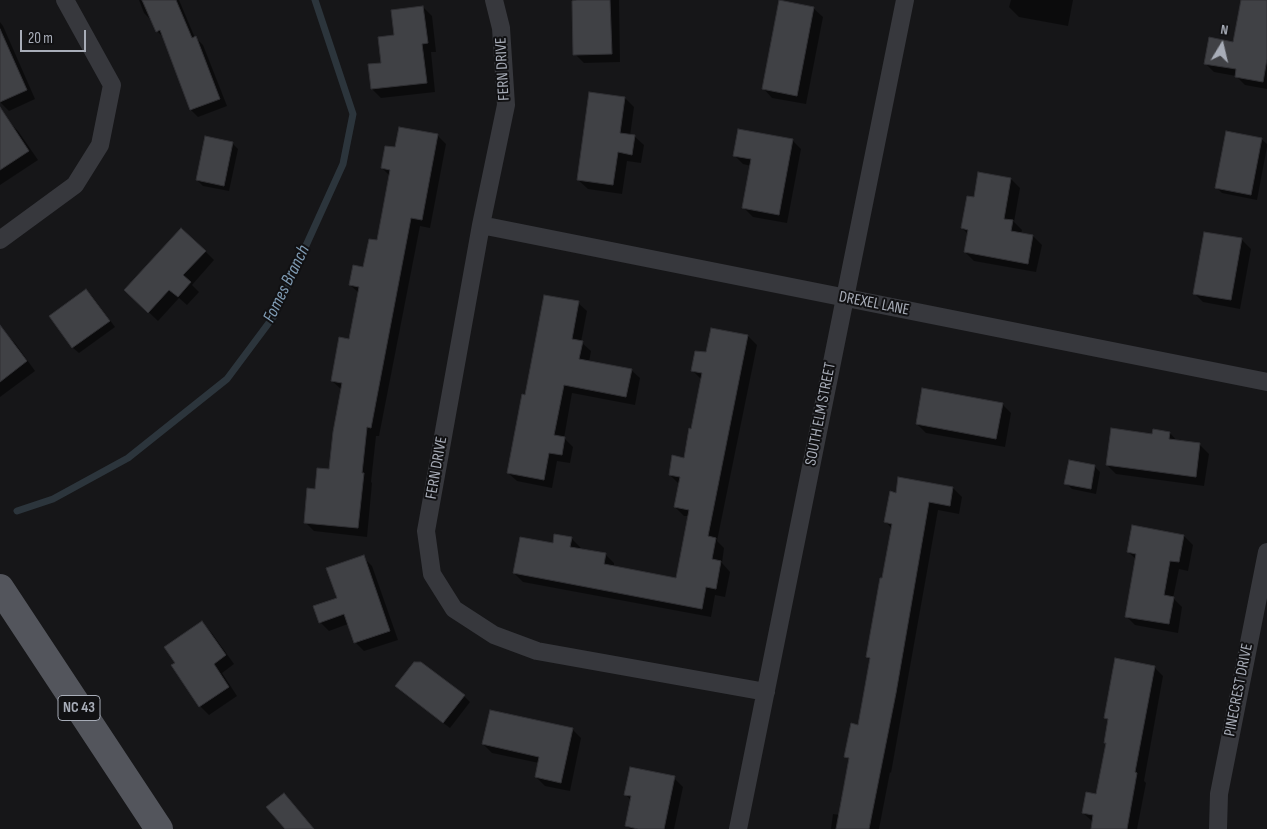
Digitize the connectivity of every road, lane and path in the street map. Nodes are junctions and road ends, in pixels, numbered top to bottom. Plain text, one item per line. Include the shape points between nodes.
1 (65, 0) edge
2 (494, 0) edge
3 (905, 0) edge
4 (481, 225) junction
5 (0, 240) edge
6 (845, 298) junction
7 (1267, 382) edge
8 (1267, 552) edge
9 (0, 588) edge
10 (766, 692) junction
11 (159, 829) edge
12 (738, 829) edge
13 (1218, 829) edge

1 - 5 street via 112,85 100,145 76,185
2 - 4 street, FERN DRIVE via 501,28 506,105
3 - 6 street, SOUTH ELM STREET
4 - 6 street, DREXEL LANE
4 - 10 street, FERN DRIVE via 426,531 432,574 454,609 494,635 537,651
6 - 7 street, DREXEL LANE
6 - 10 street, SOUTH ELM STREET
8 - 13 street, PINECREST DRIVE via 1219,794
9 - 11 main road, NC 43
10 - 12 street, SOUTH ELM STREET

